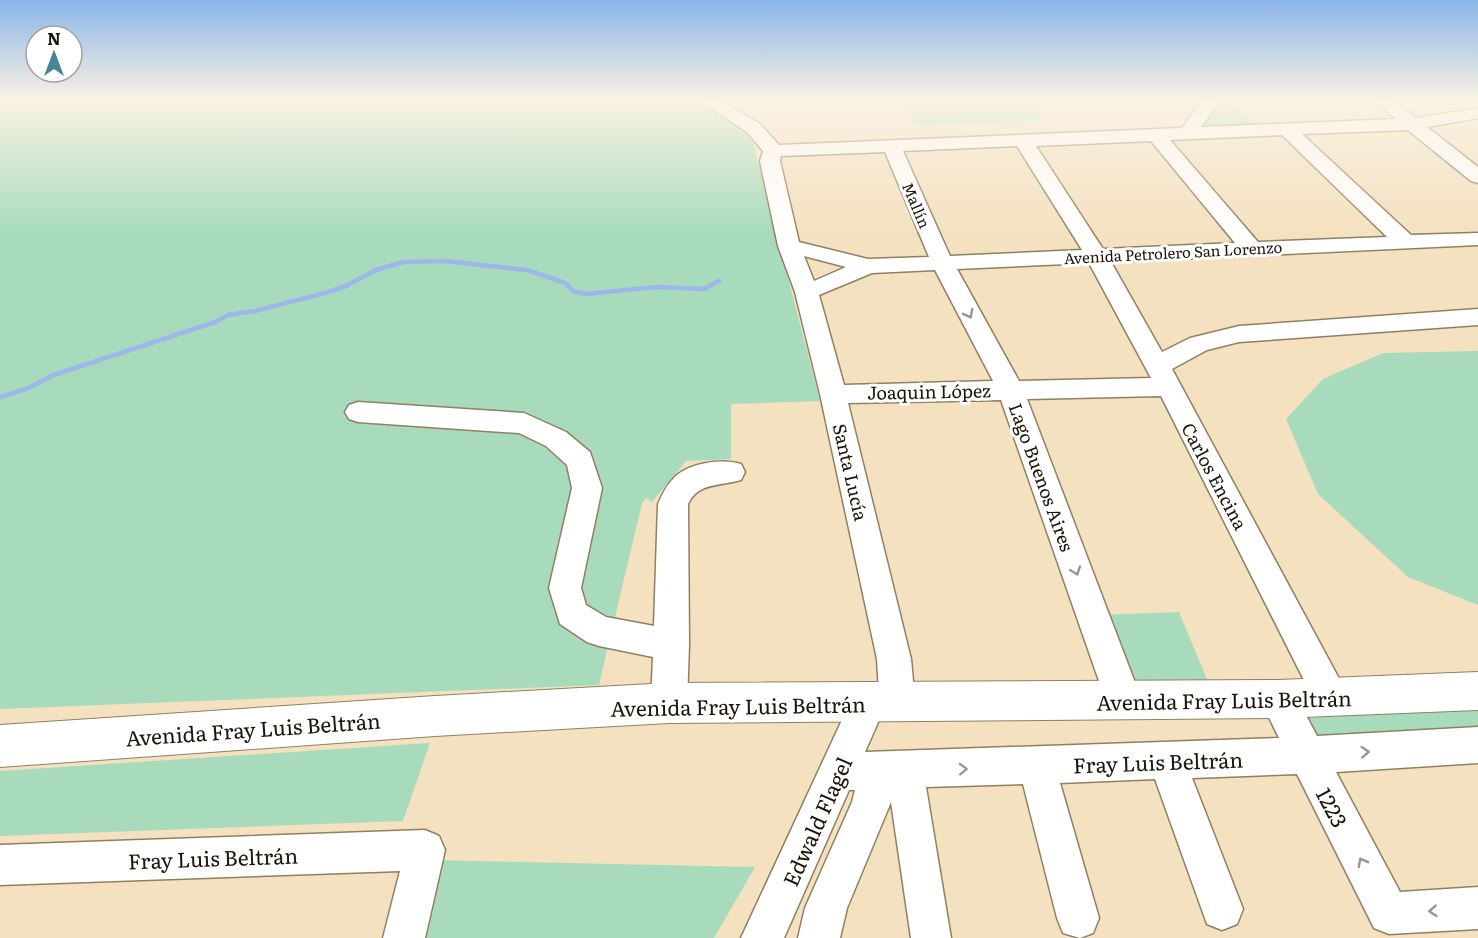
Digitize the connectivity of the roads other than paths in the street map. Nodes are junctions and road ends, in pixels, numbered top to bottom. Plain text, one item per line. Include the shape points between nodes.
1 (770, 145) edge
2 (951, 145) edge
3 (1026, 145) edge
4 (1165, 145) edge
5 (1303, 145) edge
6 (1438, 145) edge
7 (892, 147) junction
8 (773, 151) junction
9 (1478, 177) edge
10 (1478, 239) edge
11 (1404, 241) junction
12 (789, 246) junction
13 (1251, 248) junction
14 (1096, 255) junction
15 (942, 262) junction
16 (868, 266) junction
17 (807, 292) junction
18 (1478, 317) edge
19 (1163, 377) junction
20 (1010, 389) junction
21 (833, 393) junction
22 (358, 412) dead end
23 (731, 472) dead end
24 (672, 645) junction
25 (1478, 691) edge
26 (1331, 698) junction
27 (1278, 699) junction
28 (1124, 701) junction
29 (669, 703) junction
30 (883, 703) junction
31 (1478, 745) edge
32 (0, 746) edge
33 (1306, 755) junction
34 (1167, 761) junction
35 (1037, 766) junction
36 (838, 772) junction
37 (891, 772) junction
38 (0, 864) edge
39 (1478, 908) edge
40 (1222, 909) dead end
41 (1078, 918) dead end
42 (932, 936) dead end
43 (404, 938) edge
44 (762, 938) edge
45 (819, 938) edge

1 - 8 street
2 - 7 street
3 - 14 street, Carlos Encina
4 - 13 street
5 - 11 street
6 - 9 street
7 - 8 street
7 - 15 street, Mallín
8 - 12 street, Santa Lucía via 770,161
10 - 11 street, Avenida Petrolero San Lorenzo
11 - 13 street, Avenida Petrolero San Lorenzo
12 - 16 street, Avenida Petrolero San Lorenzo
12 - 17 street, Santa Lucía
13 - 14 street, Avenida Petrolero San Lorenzo
14 - 15 street, Avenida Petrolero San Lorenzo
14 - 19 street, Carlos Encina
15 - 16 street, Avenida Petrolero San Lorenzo
15 -> 20 street, Lago Buenos Aires
16 - 17 street, Avenida Petrolero San Lorenzo
17 - 21 street, Santa Lucía
18 - 19 street via 1239,334 1199,344
19 - 20 street, Joaquin López
19 - 26 street, Carlos Encina
20 - 21 street, Joaquin López
20 -> 28 street, Lago Buenos Aires
21 - 30 street, Santa Lucía via 894,659
22 - 24 street via 524,423 556,439 580,460 587,488 565,588 572,614 598,631
23 - 24 street via 691,478 679,488 673,504
24 - 29 street
25 - 26 main road, Avenida Fray Luis Beltrán
26 - 27 main road, Avenida Fray Luis Beltrán
27 - 28 main road, Avenida Fray Luis Beltrán
27 - 33 street, 1223
28 - 30 main road, Avenida Fray Luis Beltrán
29 - 30 main road, Avenida Fray Luis Beltrán
29 - 32 main road, Avenida Fray Luis Beltrán
30 - 36 street, Edwald Flagel
33 -> 31 street, Fray Luis Beltrán
33 - 34 street, Fray Luis Beltrán
39 -> 33 street, 1223 via 1389,914
34 - 35 street, Fray Luis Beltrán
34 - 40 street
37 -> 35 street, Fray Luis Beltrán
35 - 41 street
36 - 37 street, Fray Luis Beltrán
36 - 44 street, Edwald Flagel
37 - 42 street
37 - 45 street, Edwald Flagel via 871,804 826,908
38 - 43 street, Fray Luis Beltrán via 425,850

